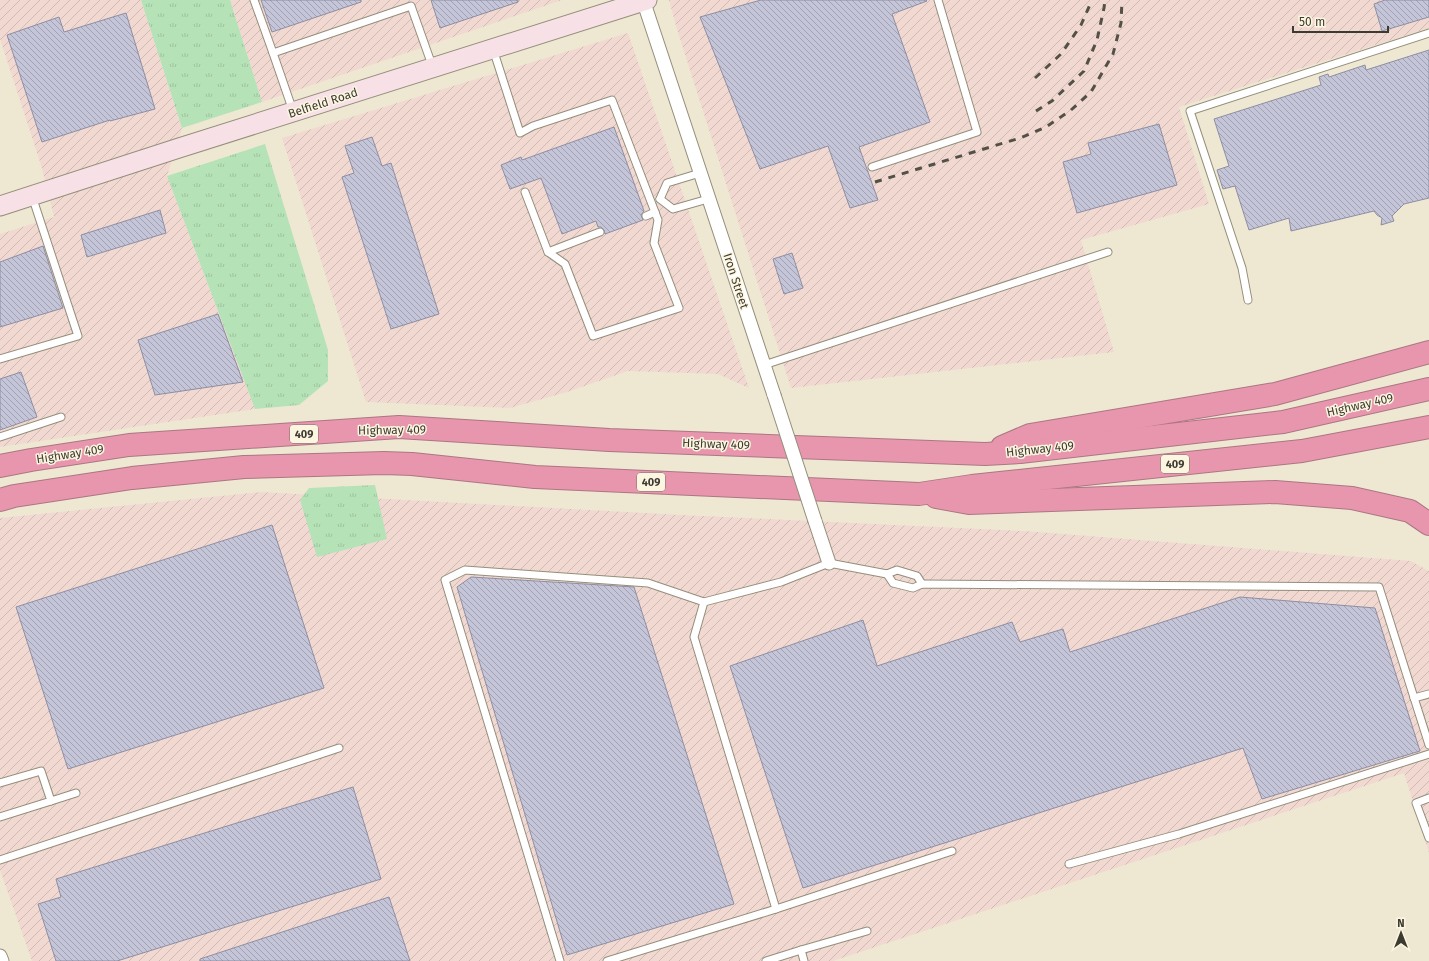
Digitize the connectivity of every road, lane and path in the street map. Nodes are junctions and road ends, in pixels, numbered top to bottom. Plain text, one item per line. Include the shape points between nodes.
1 (254, 0) edge
2 (644, 0) edge
3 (938, 0) edge
4 (1429, 33) edge
5 (493, 49) junction
6 (273, 53) junction
7 (433, 68) junction
8 (293, 112) junction
9 (872, 167) dead end
10 (700, 173) junction
11 (526, 192) dead end
12 (32, 196) junction
13 (660, 199) junction
14 (708, 199) junction
15 (651, 202) junction
16 (0, 206) edge
17 (655, 212) junction
18 (646, 216) dead end
19 (600, 232) dead end
20 (548, 252) junction
21 (1108, 252) dead end
22 (1248, 300) dead end
23 (1429, 352) edge
24 (0, 359) edge
25 (764, 365) junction
26 (1429, 389) edge
27 (61, 417) dead end
28 (1429, 427) edge
29 (0, 437) edge
30 (984, 454) junction
31 (0, 466) edge
32 (919, 494) junction
33 (0, 500) edge
34 (1429, 524) edge
35 (829, 563) junction
36 (887, 574) junction
37 (922, 584) junction
38 (704, 602) junction
39 (1429, 694) edge
40 (1414, 698) junction
41 (1429, 745) edge
42 (339, 748) dead end
43 (1429, 754) edge
44 (0, 783) edge
45 (76, 793) dead end
46 (1429, 798) edge
47 (51, 801) junction
48 (0, 817) edge
49 (1429, 838) edge
50 (952, 851) dead end
51 (0, 860) edge
52 (1069, 864) dead end
53 (776, 909) junction
54 (867, 931) dead end
55 (801, 950) junction
56 (0, 956) edge
57 (2, 961) edge
58 (560, 961) edge
59 (607, 961) edge
60 (766, 961) edge
61 (804, 961) edge

1 - 6 lane
2 - 5 main road, Belfield Road
2 - 10 street, Iron Street
3 - 9 lane via 977,132
4 - 22 lane via 1190,111 1242,268
5 - 7 main road, Belfield Road
5 - 15 lane via 520,133 533,126 612,100
6 - 7 lane via 411,6
6 - 8 lane
7 - 8 main road, Belfield Road
8 - 12 main road, Belfield Road
10 - 13 lane via 667,183
10 - 14 street, Iron Street
11 - 20 lane
12 - 16 main road, Belfield Road
12 - 24 lane via 78,336
13 - 14 lane via 673,209
13 - 15 lane
14 - 25 street, Iron Street
15 - 17 lane
17 - 18 lane
17 - 20 lane via 658,220 654,244 680,308 593,336 565,264
19 - 20 lane
21 - 25 lane
23 - 30 highway via 1276,394 1030,435
25 - 35 street, Iron Street, bridge
26 - 30 highway, Highway 409 / 409 via 1283,422
27 - 29 lane
28 - 32 highway, 409 via 1302,451 972,486
30 - 31 highway, Highway 409 / 409 via 608,440 399,427 129,445
32 - 33 highway, 409 via 535,477 384,463 230,469 132,478
32 - 34 highway via 970,503 1275,492 1352,498 1410,511
35 - 36 lane
35 - 38 lane via 781,582
36 - 37 lane via 897,570 917,576
36 - 37 lane via 893,583 913,588
37 - 40 lane via 1379,587
38 - 53 lane via 694,637
38 - 58 lane via 648,583 465,570 445,580
39 - 40 lane
40 - 41 lane
42 - 51 lane
43 - 52 lane via 1179,834
44 - 47 lane via 41,771
45 - 47 lane
46 - 49 lane via 1416,803
47 - 48 lane
50 - 53 lane
53 - 59 lane
54 - 55 lane
55 - 60 lane
55 - 61 lane
56 - 57 street

